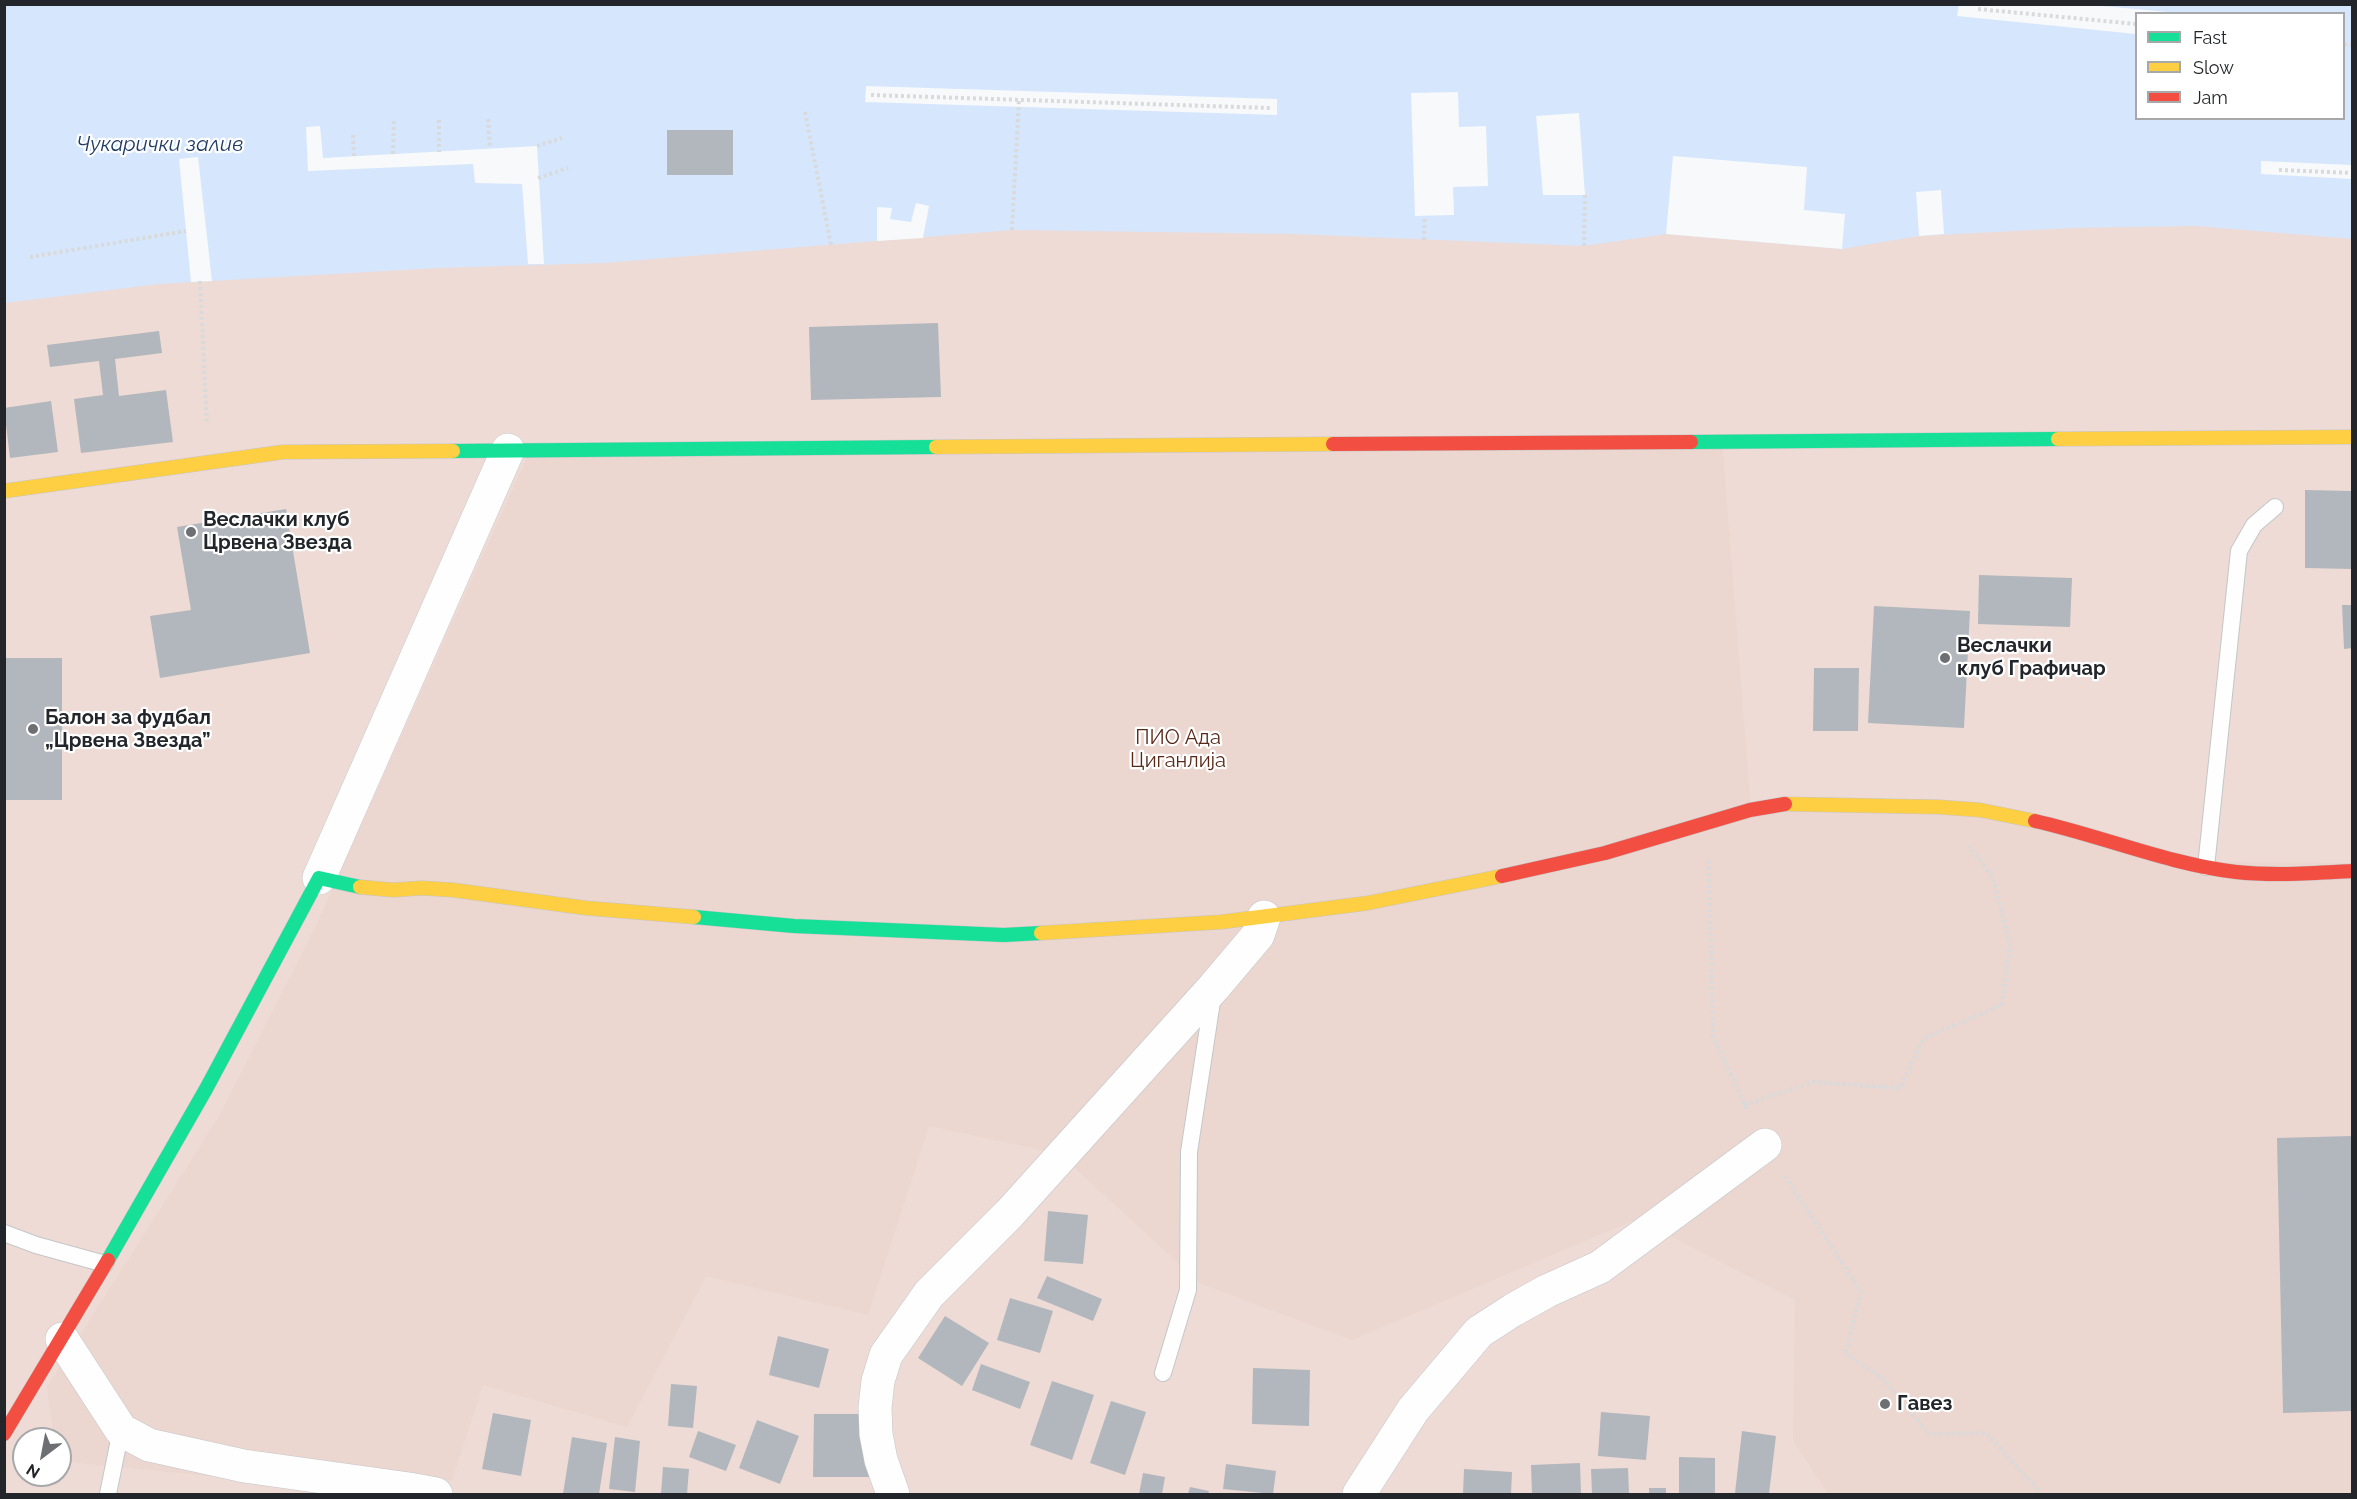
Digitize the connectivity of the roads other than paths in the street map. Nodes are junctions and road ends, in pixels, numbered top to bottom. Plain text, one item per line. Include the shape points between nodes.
1 (2352, 437) edge
2 (508, 450) junction
3 (4, 491) edge
4 (2275, 507) dead end
5 (2206, 867) junction
6 (2352, 871) edge
7 (319, 878) junction
8 (1264, 917) junction
9 (1214, 987) junction
10 (1766, 1145) road end
11 (4, 1233) edge
12 (105, 1264) junction
13 (62, 1340) junction
14 (1163, 1373) dead end
15 (121, 1430) junction
16 (4, 1434) edge
17 (108, 1494) edge
18 (436, 1494) edge
19 (893, 1494) edge
20 (1359, 1494) edge

1 - 2 street
2 - 3 street via 283,452
2 - 7 street
4 - 5 lane via 2254,525 2239,550
5 - 6 street via 2286,874
5 - 8 street via 1980,810 1785,804 1508,875 1368,903
7 - 8 street via 357,887 453,890 586,908 794,926 992,935
7 - 12 street via 265,982
8 - 9 street via 1258,935
9 - 14 lane via 1189,1152 1188,1290
9 - 19 street via 1010,1213 929,1294 886,1355 877,1390 876,1434 880,1460
10 - 20 street via 1600,1267 1547,1291 1479,1332 1413,1410
11 - 12 lane
12 - 13 street
13 - 15 street
13 - 16 street
15 - 17 lane
15 - 18 street via 149,1445 244,1466

